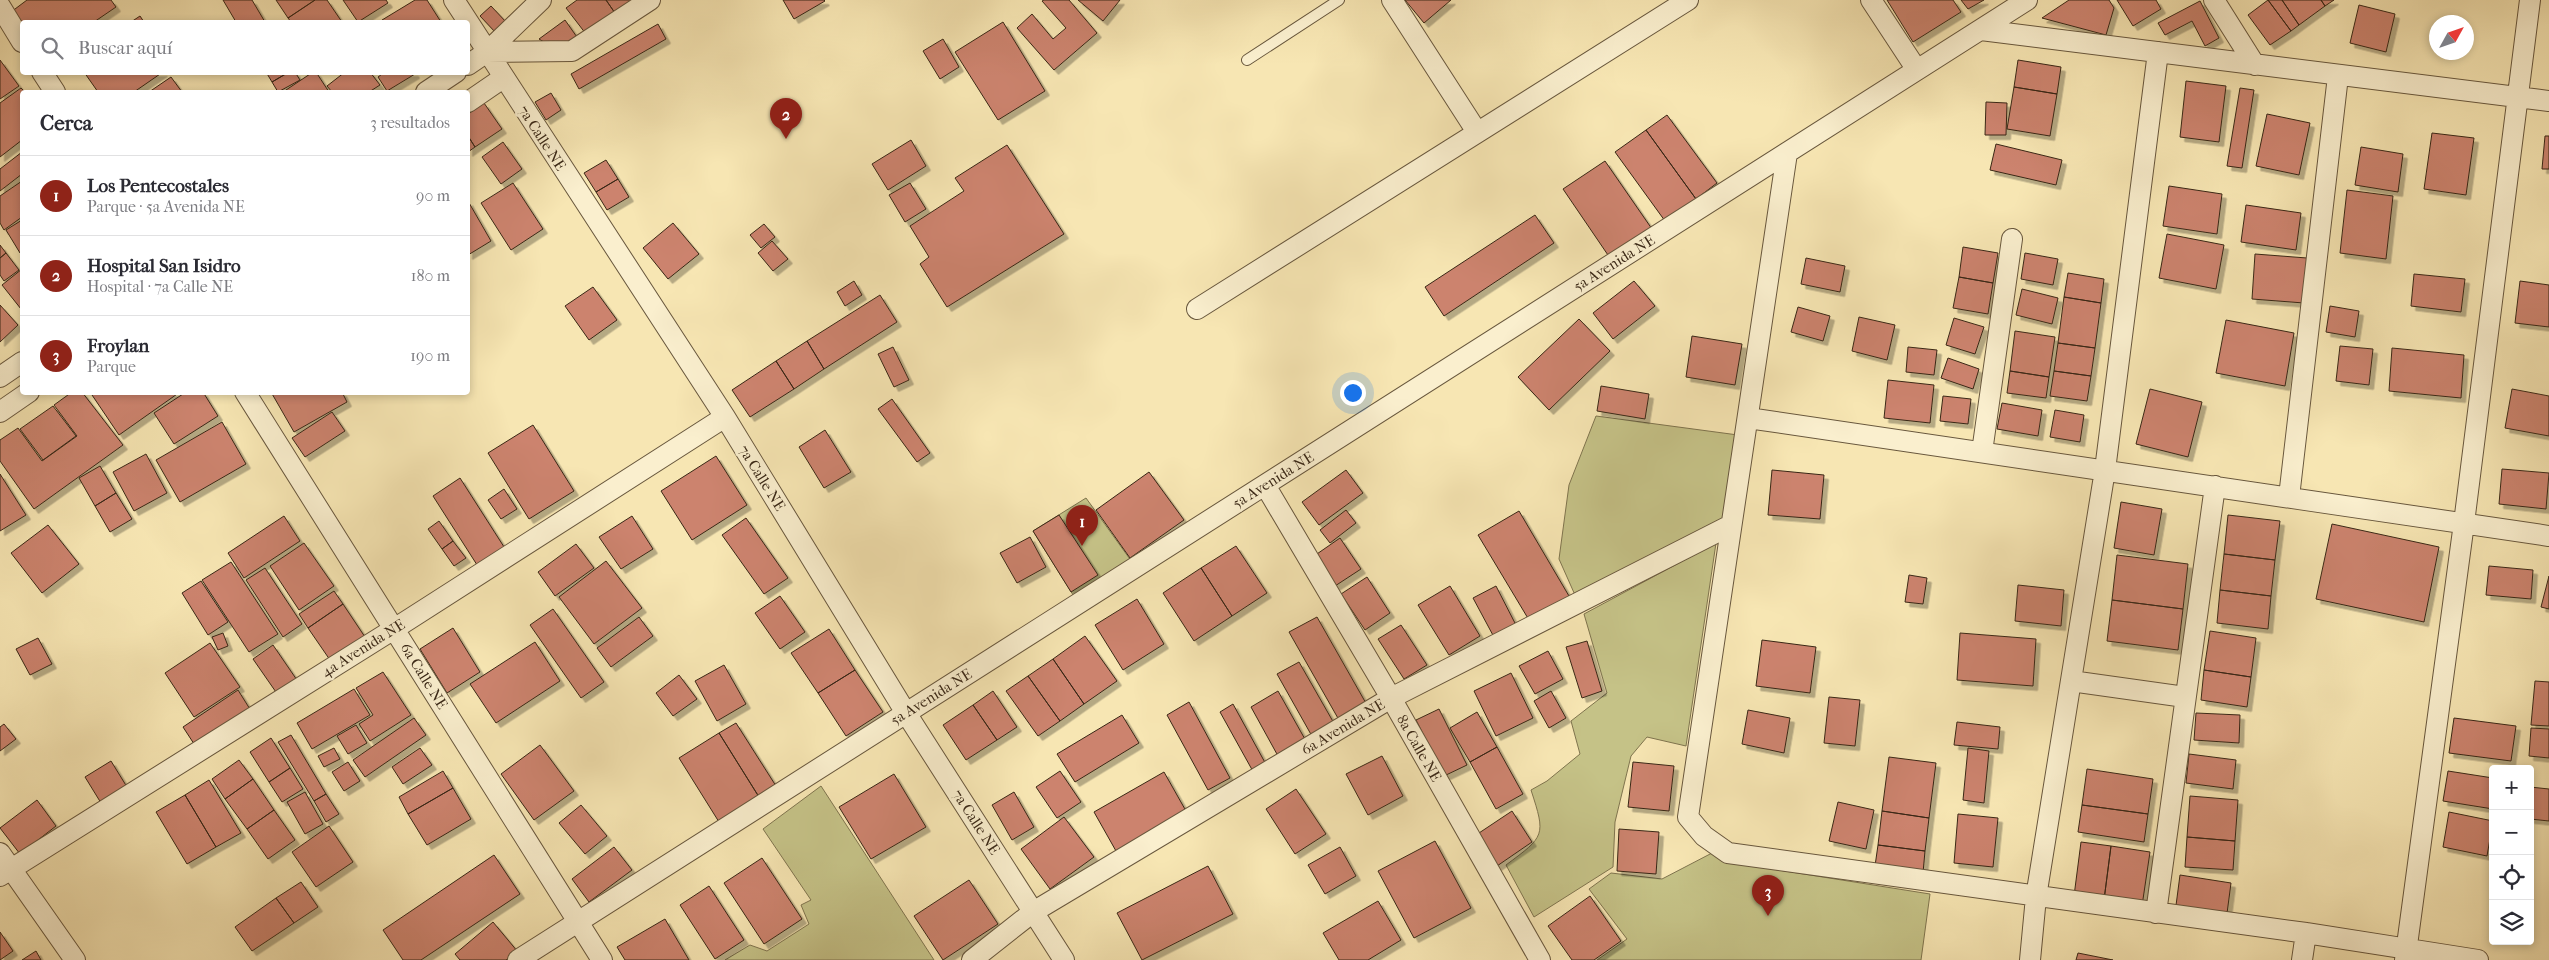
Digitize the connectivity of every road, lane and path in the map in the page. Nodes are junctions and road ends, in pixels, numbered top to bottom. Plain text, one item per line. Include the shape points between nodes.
1 (454, 0) edge
2 (542, 0) edge
3 (650, 0) edge
4 (1339, 0) edge
5 (1392, 0) edge
6 (1688, 0) edge
7 (1871, 0) edge
8 (2027, 0) edge
9 (2214, 0) edge
10 (2530, 0) edge
11 (0, 6) edge
12 (467, 20) edge
13 (470, 25) edge
14 (1981, 30) junction
15 (20, 39) edge
16 (487, 52) junction
17 (2158, 52) junction
18 (1246, 60) dead end
19 (470, 64) edge
20 (2255, 64) junction
21 (1917, 70) junction
22 (44, 75) edge
23 (452, 75) edge
24 (2338, 76) junction
25 (503, 78) junction
26 (54, 90) edge
27 (429, 90) edge
28 (2516, 98) junction
29 (470, 101) edge
30 (2549, 101) edge
31 (1477, 132) junction
32 (1787, 153) junction
33 (2012, 239) dead end
34 (1197, 309) dead end
35 (20, 363) edge
36 (0, 377) edge
37 (25, 395) edge
38 (247, 395) edge
39 (0, 412) edge
40 (725, 417) junction
41 (1748, 418) junction
42 (1982, 452) junction
43 (2104, 470) junction
44 (1265, 485) junction
45 (2215, 486) junction
46 (2289, 497) junction
47 (2464, 523) junction
48 (1731, 525) junction
49 (2549, 536) edge
50 (394, 629) junction
51 (2071, 681) junction
52 (2185, 697) junction
53 (1391, 698) junction
54 (906, 713) junction
55 (4, 866) edge
56 (2036, 897) junction
57 (1033, 912) junction
58 (2156, 913) junction
59 (578, 922) junction
60 (2306, 933) junction
61 (2405, 954) edge
62 (75, 960) edge
63 (518, 960) edge
64 (602, 960) edge
65 (972, 960) edge
66 (1064, 960) edge
67 (1540, 960) edge
68 (2030, 960) edge
69 (2302, 960) edge
70 (2478, 960) edge

1 - 12 street, 7a Calle NE
2 - 16 street
3 - 16 street via 572,51
4 - 18 lane
5 - 31 street
6 - 31 street
7 - 21 street
8 - 14 street, 5a Avenida NE
9 - 20 street
10 - 28 street
11 - 15 street
13 - 16 street, 7a Calle NE
14 - 17 street
14 - 21 street, 5a Avenida NE
16 - 19 street
16 - 25 street, 7a Calle NE
17 - 20 street
17 - 43 street
20 - 24 street
21 - 32 street, 5a Avenida NE
22 - 26 street
23 - 27 street
24 - 28 street
24 - 46 street
25 - 29 street
25 - 40 street, 7a Calle NE
28 - 30 street
28 - 47 street
31 - 34 street
32 - 41 street
32 - 44 street, 5a Avenida NE
33 - 42 street
35 - 36 street
37 - 39 street
38 - 50 street, 6a Calle NE
40 - 50 street, 4a Avenida NE
40 - 54 street, 7a Calle NE
41 - 42 street
41 - 48 street
42 - 43 street
43 - 45 street
43 - 51 street
44 - 53 street, 8a Calle NE
44 - 54 street, 5a Avenida NE
45 - 46 street
45 - 52 street
46 - 47 street
47 - 49 street
47 - 61 street
48 - 53 street, 6a Avenida NE
48 - 56 street via 1688,817 1704,836 1728,853
50 - 55 street, 4a Avenida NE
50 - 59 street, 6a Calle NE
51 - 52 street
51 - 56 street
52 - 58 street
53 - 57 street, 6a Avenida NE
53 - 67 street, 8a Calle NE
54 - 57 street, 7a Calle NE
54 - 59 street, 5a Avenida NE
55 - 62 street
56 - 58 street
56 - 68 street
57 - 65 street, 6a Avenida NE
57 - 66 street, 7a Calle NE
58 - 60 street
59 - 63 street, 5a Avenida NE
59 - 64 street, 6a Calle NE
60 - 61 street
60 - 69 street
61 - 70 street

